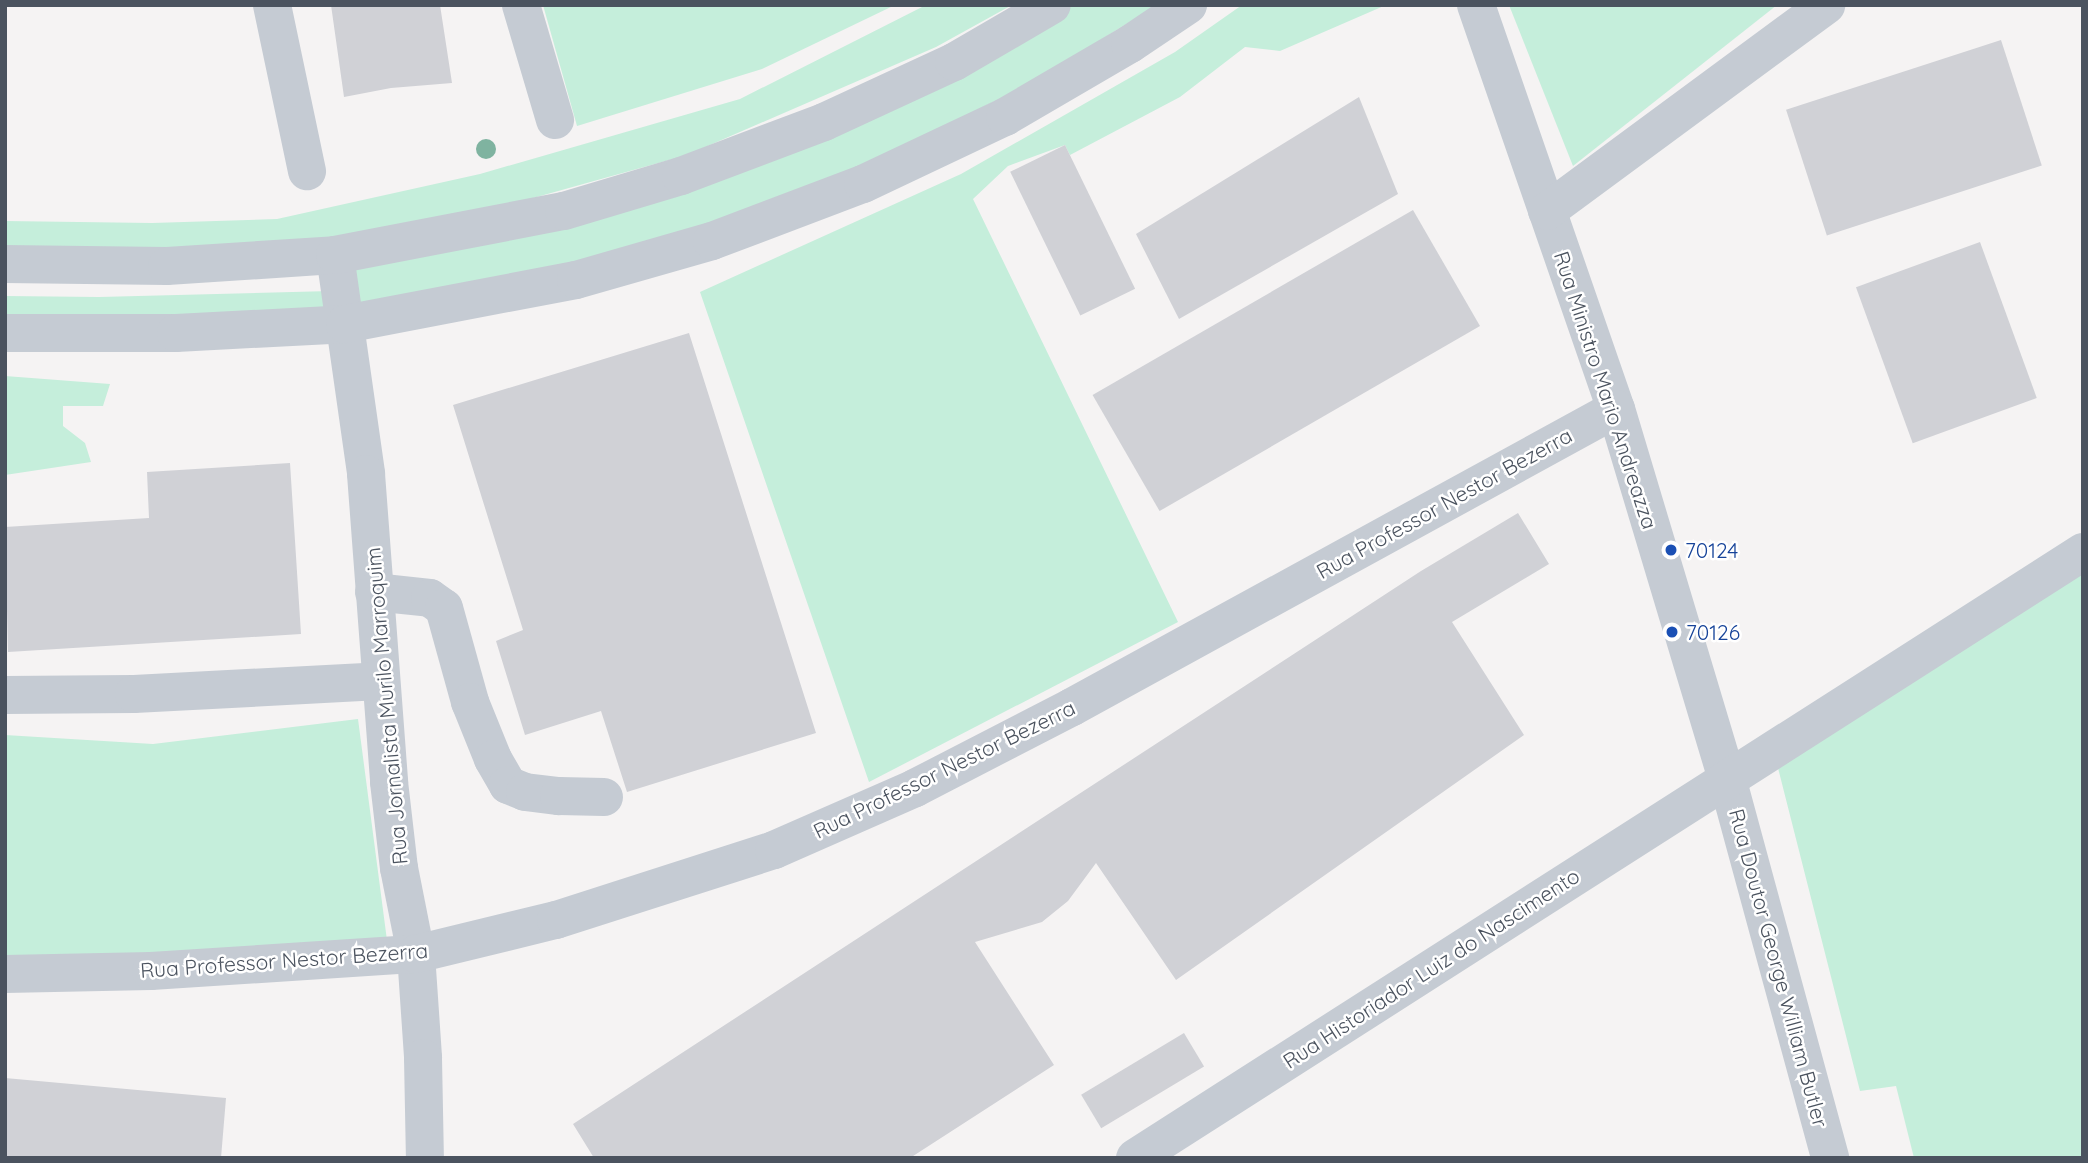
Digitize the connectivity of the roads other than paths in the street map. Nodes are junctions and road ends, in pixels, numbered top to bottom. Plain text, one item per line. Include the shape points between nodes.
1 (272, 5) edge
2 (521, 5) edge
3 (1052, 5) edge
4 (1188, 5) edge
5 (1476, 5) edge
6 (1826, 5) edge
7 (555, 120) dead end
8 (307, 171) dead end
9 (1547, 211) junction
10 (335, 255) junction
11 (5, 264) edge
12 (345, 324) junction
13 (5, 333) edge
14 (1616, 409) junction
15 (2083, 552) edge
16 (374, 592) junction
17 (380, 681) junction
18 (5, 695) edge
19 (1727, 778) junction
20 (604, 797) dead end
21 (416, 954) junction
22 (5, 974) edge
23 (425, 1158) edge
24 (1135, 1158) edge
25 (1830, 1158) edge

1 - 8 street
2 - 7 street
3 - 10 street via 954,62 824,121 681,176 564,211
4 - 12 street via 1005,117 863,184 712,241 576,281
5 - 9 street, Rua Ministro Mario Andreazza
6 - 9 street
9 - 14 street, Rua Ministro Mario Andreazza
10 - 11 street via 167,266
10 - 12 street, Rua Jornalista Murilo Marroquim
12 - 13 street via 176,333
12 - 16 street, Rua Jornalista Murilo Marroquim via 366,474
14 - 19 street, Rua Ministro Mario Andreazza
14 - 21 street, Rua Professor Nestor Bezerra via 915,788 774,850 556,920
15 - 19 street, Rua Historiador Luiz do Nascimento
16 - 17 street, Rua Jornalista Murilo Marroquim
16 - 20 street via 430,598 444,608 470,702 508,785 548,795
17 - 18 street via 134,694
17 - 21 street, Rua Jornalista Murilo Marroquim via 399,868
19 - 24 street, Rua Historiador Luiz do Nascimento
19 - 25 street, Rua Doutor George William Butler
21 - 22 street, Rua Professor Nestor Bezerra via 151,971
21 - 23 street, Rua Jornalista Murilo Marroquim

